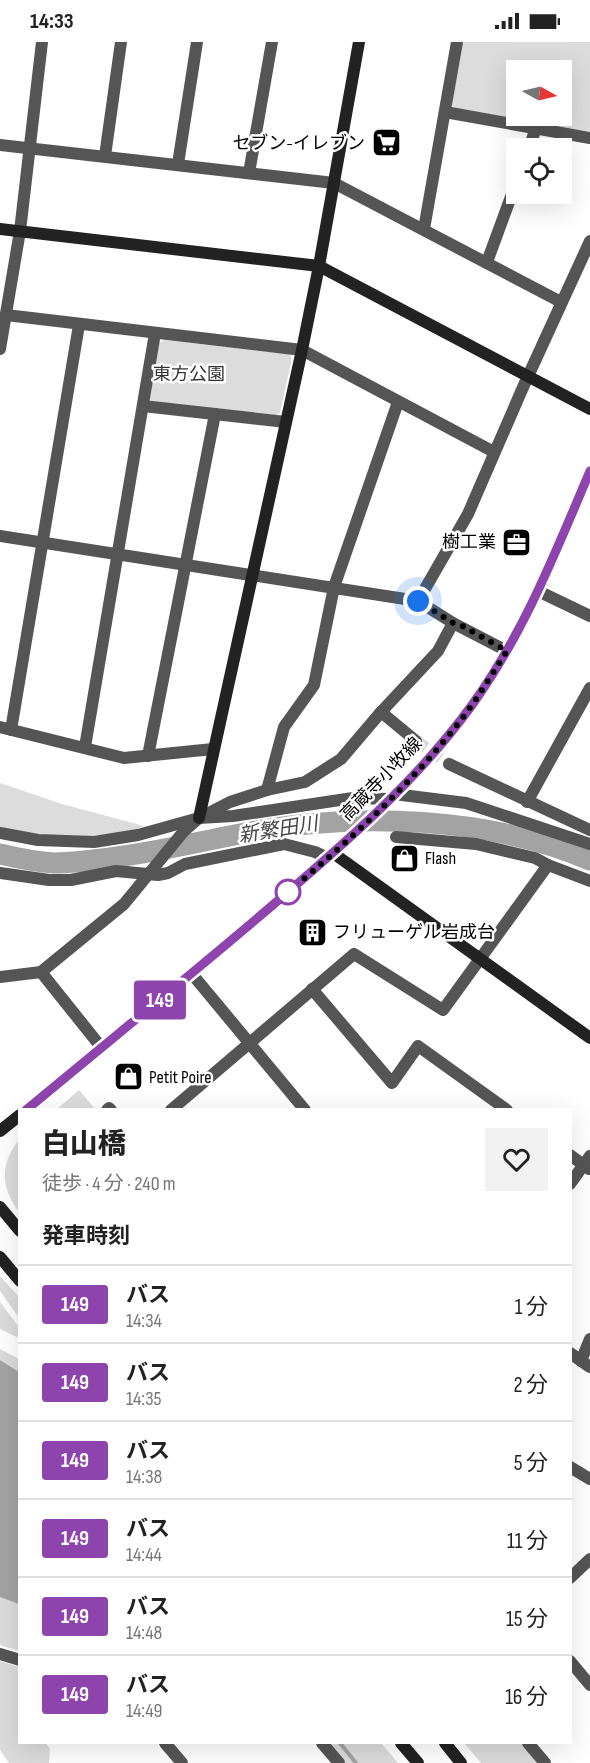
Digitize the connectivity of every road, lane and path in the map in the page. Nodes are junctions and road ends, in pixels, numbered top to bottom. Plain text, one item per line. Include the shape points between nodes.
1 (42, 42) edge
2 (121, 42) edge
3 (197, 42) edge
4 (272, 42) edge
5 (359, 42) edge
6 (457, 42) edge
7 (444, 112) junction
8 (536, 128) junction
9 (532, 138) edge
10 (590, 138) edge
11 (0, 145) edge
12 (29, 148) junction
13 (105, 156) junction
14 (178, 164) junction
15 (249, 173) junction
16 (334, 183) junction
17 (508, 204) edge
18 (0, 229) edge
19 (423, 229) junction
20 (20, 231) junction
21 (590, 241) edge
22 (487, 262) junction
23 (319, 266) junction
24 (561, 302) junction
25 (6, 315) junction
26 (79, 325) junction
27 (155, 333) junction
28 (0, 349) edge
29 (302, 350) junction
30 (528, 376) junction
31 (398, 402) junction
32 (143, 406) junction
33 (590, 410) edge
34 (215, 414) junction
35 (286, 422) junction
36 (494, 452) junction
37 (590, 471) edge
38 (0, 536) edge
39 (43, 542) junction
40 (118, 554) junction
41 (185, 564) junction
42 (253, 574) junction
43 (334, 587) junction
44 (538, 591) junction
45 (418, 601) junction
46 (590, 616) edge
47 (453, 623) junction
48 (507, 651) junction
49 (590, 688) edge
50 (381, 712) junction
51 (6, 728) edge
52 (416, 741) tunnel mouth
53 (85, 747) junction
54 (213, 749) junction
55 (148, 756) junction
56 (449, 764) tunnel mouth
57 (267, 790) junction
58 (392, 797) junction
59 (527, 802) junction
60 (200, 818) junction
61 (590, 830) edge
62 (0, 833) edge
63 (396, 837) dead end
64 (590, 843) edge
65 (330, 856) junction
66 (548, 865) junction
67 (151, 870) junction
68 (0, 873) edge
69 (590, 881) edge
70 (481, 958) junction
71 (41, 972) junction
72 (192, 974) junction
73 (0, 977) edge
74 (312, 989) junction
75 (590, 1038) edge
76 (248, 1043) junction
77 (101, 1047) junction
78 (28, 1108) edge
79 (173, 1108) edge
80 (303, 1108) edge
81 (504, 1108) edge
82 (18, 1117) edge
83 (0, 1131) edge
84 (572, 1156) edge
85 (588, 1164) edge
86 (572, 1182) edge
87 (0, 1207) edge
88 (18, 1229) edge
89 (0, 1257) edge
90 (18, 1279) edge
91 (590, 1339) edge
92 (572, 1354) edge
93 (586, 1364) edge
94 (572, 1468) edge
95 (590, 1479) edge
96 (589, 1562) edge
97 (572, 1576) edge
98 (0, 1654) edge
99 (18, 1659) edge
100 (574, 1676) edge
101 (590, 1685) edge
102 (166, 1744) edge
103 (323, 1744) edge
104 (402, 1744) edge
105 (446, 1744) edge
106 (529, 1744) edge
107 (182, 1763) edge
108 (339, 1763) edge
109 (418, 1763) edge
110 (461, 1763) edge
111 (545, 1763) edge

1 - 12 street
2 - 13 street
3 - 14 street
4 - 15 street
5 - 16 street
6 - 7 street
7 - 8 street
7 - 19 street
8 - 9 street
8 - 10 street
11 - 12 street
12 - 13 street
12 - 20 street
13 - 14 street
14 - 15 street
15 - 16 street
16 - 19 street
16 - 23 street
17 - 22 street
18 - 20 street
19 - 22 street
20 - 23 street
20 - 25 street
21 - 24 street
22 - 24 street
23 - 29 street
23 - 30 street
24 - 30 street
25 - 26 street
25 - 28 street
26 - 27 street
26 - 39 street
27 - 29 street
27 - 32 street
29 - 31 street
29 - 35 street
30 - 33 street
30 - 36 street
31 - 36 street
31 - 43 street
32 - 34 street
32 - 40 street
34 - 35 street
34 - 41 street
35 - 42 street
36 - 45 street via 468,514
37 - 44 street, 高蔵寺小牧線
38 - 39 street
39 - 40 street
39 - 51 street
40 - 41 street
40 - 53 street
41 - 42 street
41 - 55 street
42 - 43 street
42 - 54 street
43 - 45 street
43 - 57 street via 314,685 284,727
44 - 46 street
44 - 48 street, 高蔵寺小牧線
45 - 47 street
47 - 48 street
47 - 50 street via 438,651
48 - 58 street, 高蔵寺小牧線 via 472,705
49 - 59 street
50 - 52 street
50 - 57 street via 341,759 305,782
51 - 53 street
53 - 55 street via 124,758
54 - 55 street
54 - 60 street
56 - 59 street
57 - 60 street via 230,802
58 - 60 street via 353,798
58 - 64 street via 466,803
58 - 65 street, 高蔵寺小牧線
59 - 61 street
60 - 62 street via 94,843
60 - 67 street
63 - 66 street via 476,844 535,858
65 - 67 street via 284,844 185,864 168,873
65 - 70 street
65 - 72 street, 高蔵寺小牧線
66 - 69 street
66 - 70 street
67 - 68 street via 116,871 71,880
67 - 71 street via 124,904
70 - 74 street via 443,1010 354,954
70 - 75 street
71 - 73 street
71 - 77 street
72 - 76 street
72 - 77 street, 高蔵寺小牧線
74 - 76 street
74 - 81 street via 392,1083 418,1046
76 - 79 street
76 - 80 street
77 - 78 street, 高蔵寺小牧線
82 - 83 street
84 - 85 street
85 - 86 street
87 - 88 street
89 - 90 street
91 - 93 street
92 - 93 street
94 - 95 street
96 - 97 street
98 - 99 street
100 - 101 street
102 - 107 street
103 - 108 street
104 - 109 street
105 - 110 street
106 - 111 street

